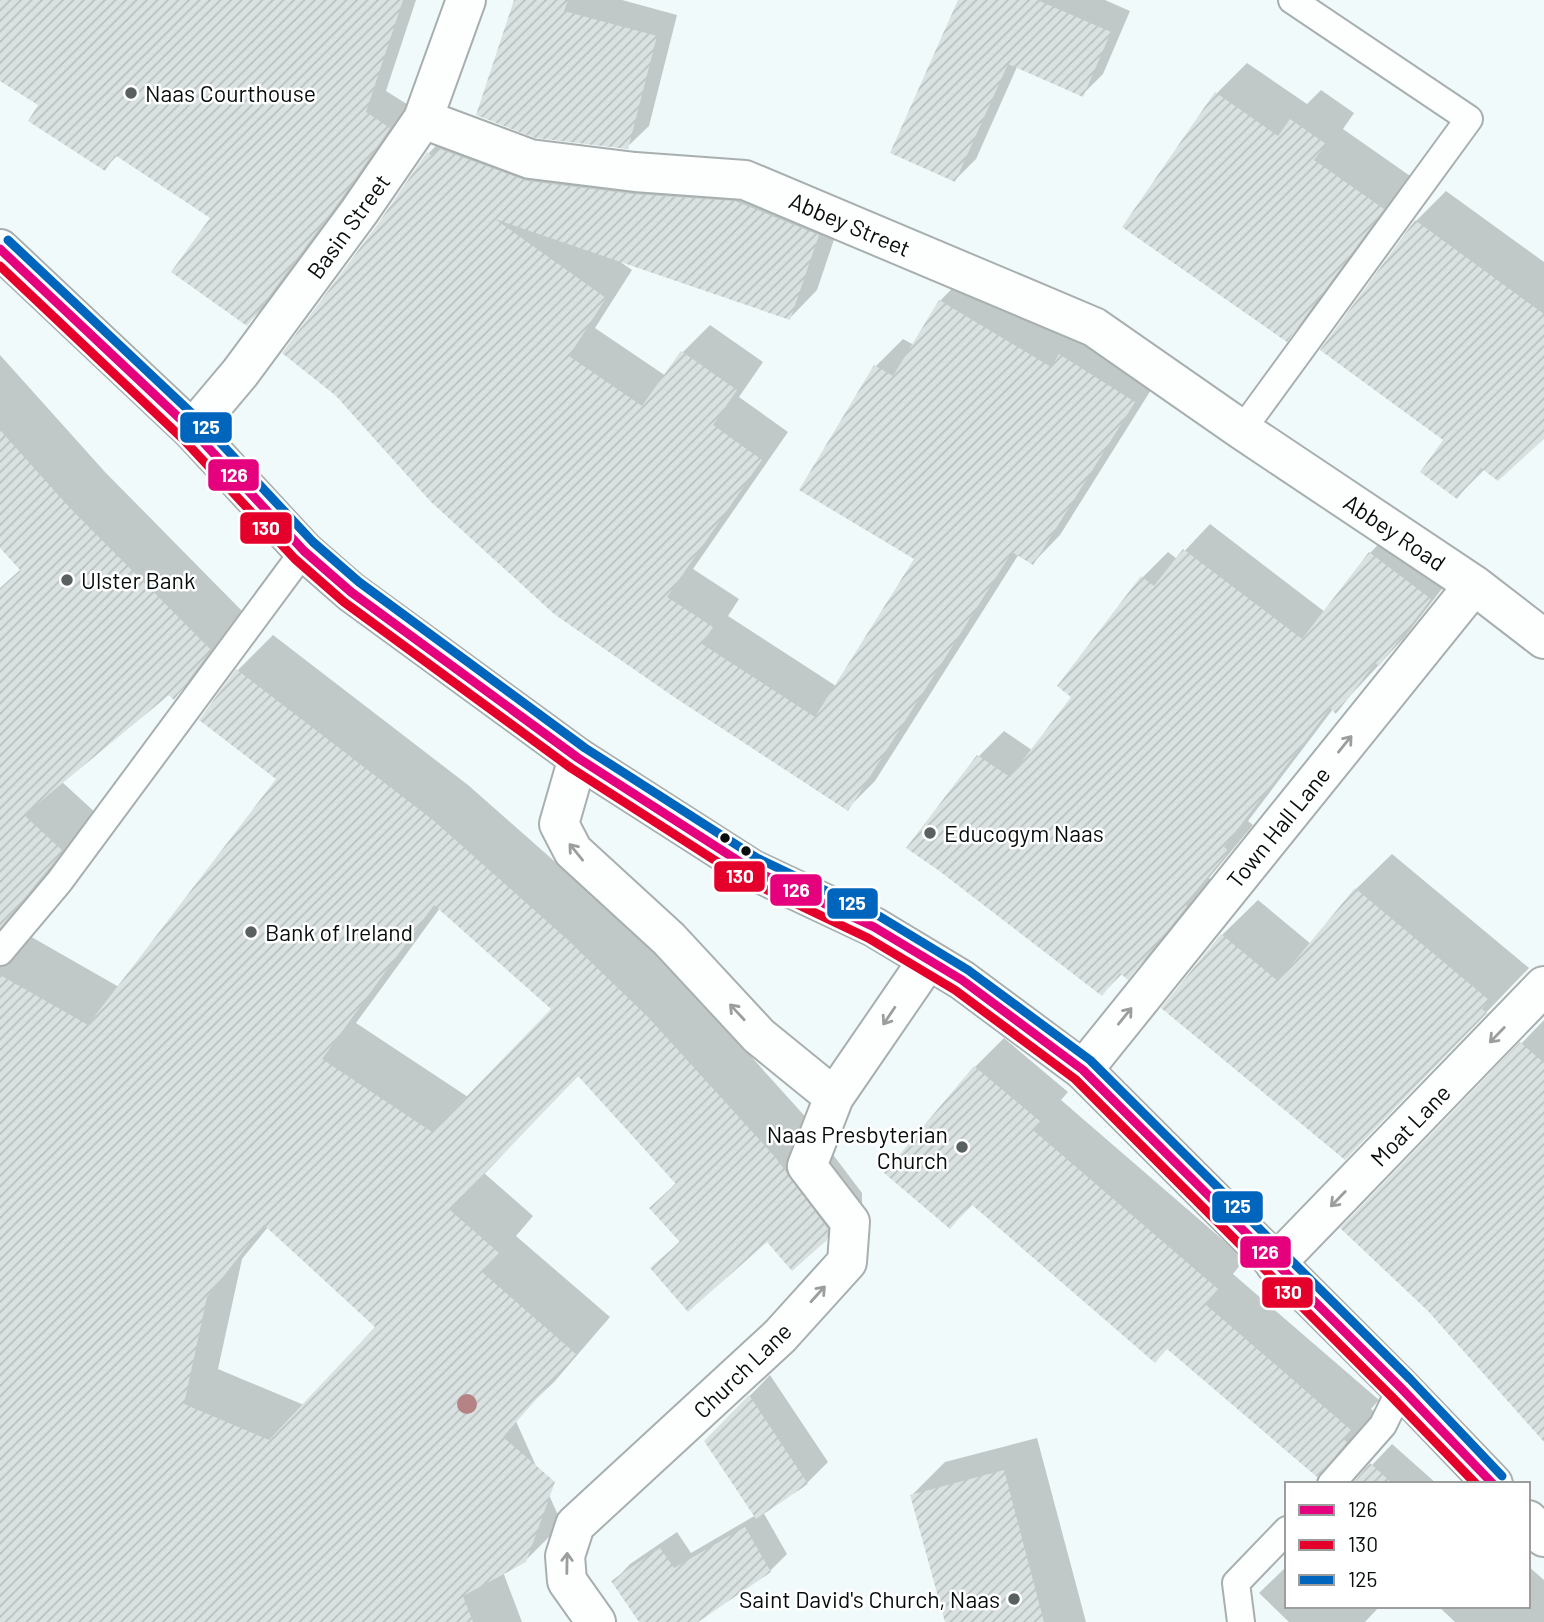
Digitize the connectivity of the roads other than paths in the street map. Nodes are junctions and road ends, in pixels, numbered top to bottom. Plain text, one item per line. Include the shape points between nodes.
1 (466, 0) edge
2 (1292, 0) edge
3 (423, 118) junction
4 (0, 249) edge
5 (192, 430) junction
6 (1242, 430) junction
7 (304, 551) junction
8 (1474, 585) junction
9 (1544, 639) edge
10 (578, 758) junction
11 (0, 952) edge
12 (928, 960) junction
13 (1544, 986) edge
14 (1083, 1070) junction
15 (835, 1097) junction
16 (1275, 1264) junction
17 (1401, 1388) junction
18 (1333, 1482) edge
19 (1491, 1482) edge
20 (1530, 1522) edge
21 (1285, 1532) edge
22 (1544, 1537) edge
23 (596, 1622) edge
24 (1241, 1622) edge

1 - 3 street, Basin Street
2 - 6 lane via 1469,120
3 - 5 street, Basin Street via 240,373
3 - 6 street, Abbey Street via 530,159 745,180 1094,327
4 - 5 street
5 - 7 street
6 - 8 street, Abbey Road
7 - 10 street via 351,592
7 - 11 lane via 58,882
8 - 9 street, Abbey Road
14 -> 8 street, Town Hall Lane
10 - 12 street via 751,869 874,927
15 -> 10 street via 759,1036 669,939 573,851 559,824
12 - 14 street via 962,979
12 -> 15 street
13 -> 16 street, Moat Lane
14 - 16 street
23 -> 15 street, Church Lane via 566,1581 565,1556 575,1525 780,1336 847,1262 850,1222 807,1166
16 - 17 street
17 - 18 lane via 1383,1425
17 - 19 street
20 - 22 street
21 - 24 lane via 1236,1583

